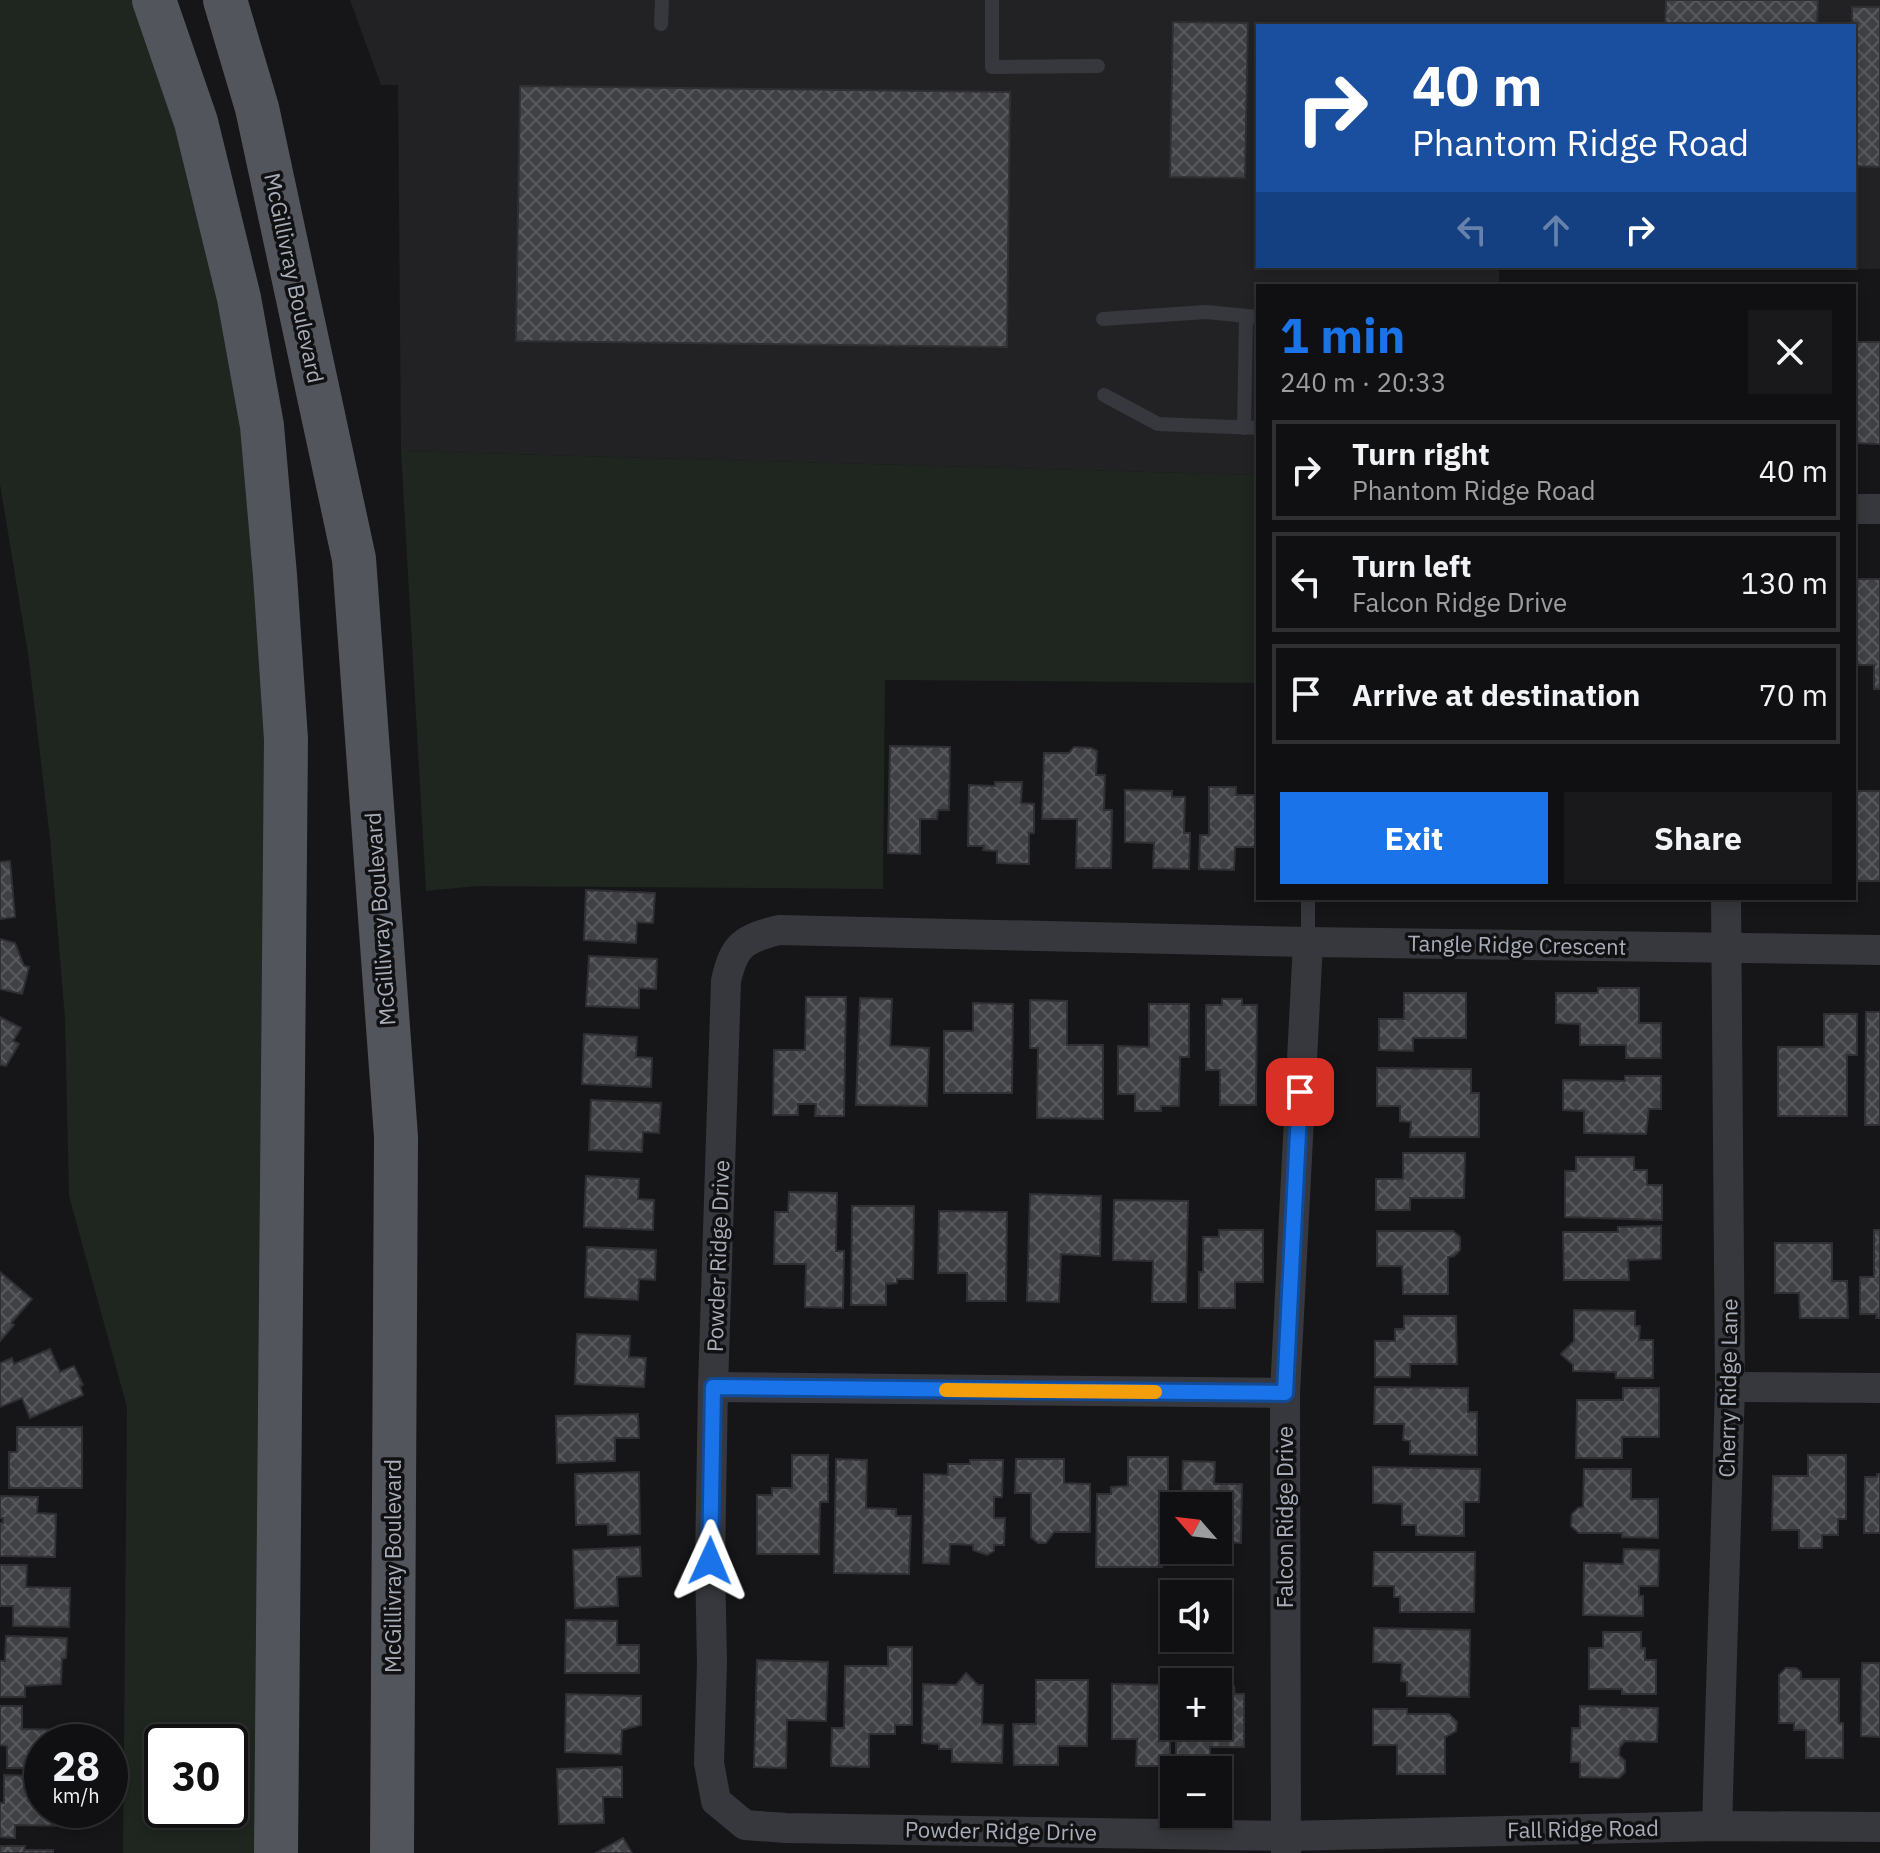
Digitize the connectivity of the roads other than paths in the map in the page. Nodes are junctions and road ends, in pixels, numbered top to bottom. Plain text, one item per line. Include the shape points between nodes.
1 (154, 0) edge
2 (225, 0) edge
3 (662, 0) edge
4 (992, 0) edge
5 (661, 24) dead end
6 (1098, 66) dead end
7 (1252, 316) edge
8 (1103, 319) dead end
9 (1104, 395) dead end
10 (1251, 428) edge
11 (1856, 509) edge
12 (1880, 509) edge
13 (1308, 900) edge
14 (1726, 900) edge
15 (1308, 942) junction
16 (1726, 949) junction
17 (1880, 950) edge
18 (713, 1387) junction
19 (1730, 1387) junction
20 (1880, 1388) edge
21 (1285, 1393) junction
22 (1717, 1826) junction
23 (1880, 1827) edge
24 (1286, 1844) edge
25 (276, 1853) edge
26 (392, 1853) edge

1 - 25 main road via 196,122 239,298 262,426 286,739
2 - 26 main road, McGillivray Boulevard via 257,108 354,559 396,1137
3 - 5 lane
4 - 6 lane via 992,67
7 - 8 lane via 1206,312
7 - 10 lane
9 - 10 lane via 1158,424
11 - 12 street
13 - 15 lane
14 - 16 street
15 - 16 street, Tangle Ridge Crescent
15 - 18 street, Powder Ridge Drive via 779,930 750,937 732,956 726,981
15 - 21 street, Falcon Ridge Drive
16 - 17 street, Tangle Ridge Crescent
16 - 19 street, Cherry Ridge Lane
18 - 21 street
18 - 24 street, Powder Ridge Drive via 709,1763 716,1801 745,1825
19 - 20 street
19 - 22 street, Cherry Ridge Lane
21 - 24 street, Falcon Ridge Drive
22 - 23 street, Fall Ridge Road
22 - 24 street, Fall Ridge Road

